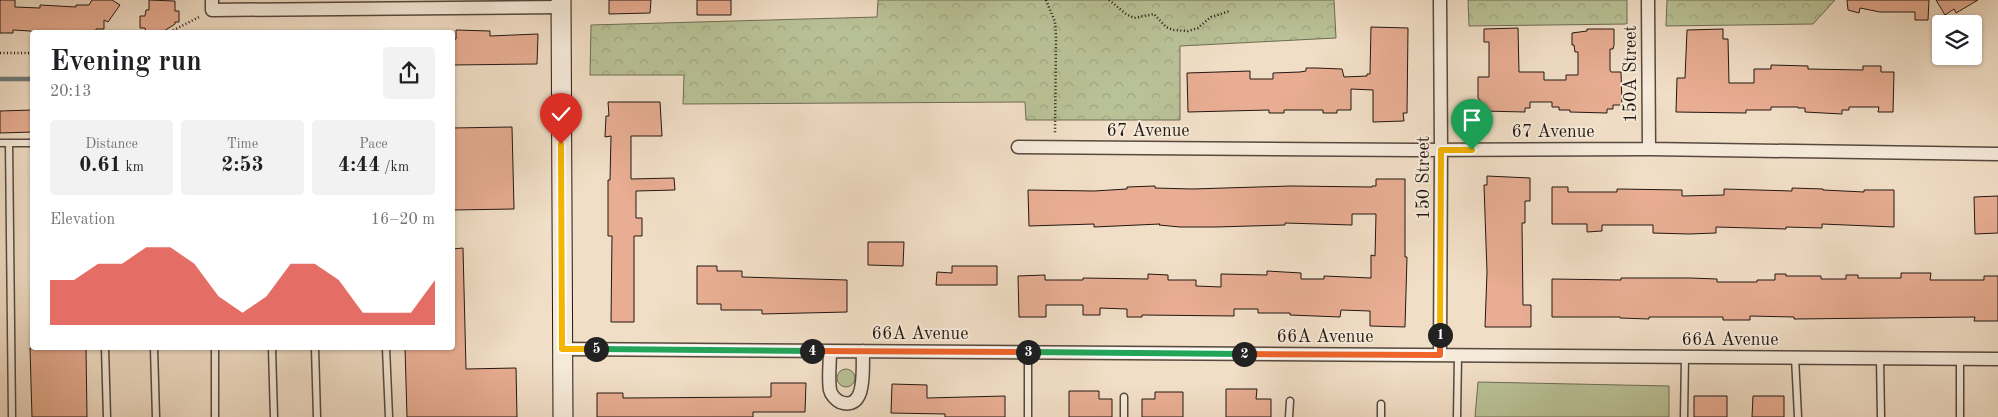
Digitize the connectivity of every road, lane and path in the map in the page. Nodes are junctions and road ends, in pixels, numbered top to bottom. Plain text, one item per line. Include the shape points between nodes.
1 (1046, 0) edge
2 (1109, 0) edge
3 (1440, 0) edge
4 (1648, 0) edge
5 (560, 4) edge
6 (212, 5) edge
7 (1230, 11) dead end
8 (199, 17) dead end
9 (174, 30) edge
10 (0, 53) edge
11 (30, 53) edge
12 (1056, 138) dead end
13 (9, 143) junction
14 (30, 143) edge
15 (0, 144) edge
16 (1018, 147) dead end
17 (1649, 149) junction
18 (1441, 150) junction
19 (1998, 154) edge
20 (562, 349) junction
21 (105, 350) edge
22 (154, 350) edge
23 (214, 350) edge
24 (272, 350) edge
25 (315, 350) edge
26 (386, 350) edge
27 (830, 351) junction
28 (863, 351) junction
29 (1028, 352) junction
30 (1440, 355) junction
31 (1458, 355) junction
32 (1684, 357) junction
33 (1795, 358) junction
34 (1880, 358) junction
35 (1960, 359) junction
36 (1998, 359) edge
37 (1124, 397) dead end
38 (1290, 401) dead end
39 (1381, 404) dead end
40 (12, 417) edge
41 (107, 417) edge
42 (156, 417) edge
43 (215, 417) edge
44 (274, 417) edge
45 (317, 417) edge
46 (389, 417) edge
47 (563, 417) edge
48 (1028, 417) edge
49 (1124, 417) edge
50 (1289, 417) edge
51 (1381, 417) edge
52 (1457, 417) edge
53 (1684, 417) edge
54 (1798, 417) edge
55 (1881, 417) edge
56 (1960, 417) edge

1 - 12 path via 1056,36
2 - 7 path via 1134,18 1154,14 1173,30 1198,28 1211,17
3 - 18 street, 150 Street
4 - 17 street, 150A Street
5 - 6 street
5 - 20 street
8 - 9 path
10 - 11 path
13 - 14 lane
13 - 15 lane
13 - 40 lane
16 - 18 street, 67 Avenue
17 - 18 street, 67 Avenue
17 - 19 street, 67 Avenue
18 - 30 street, 150 Street
20 - 27 street, 66A Avenue
20 - 47 street
21 - 41 lane
22 - 42 lane
23 - 43 lane
24 - 44 lane
25 - 45 lane
26 - 46 lane
27 - 28 street, 66A Avenue
27 - 28 street via 830,390 836,399 846,403 856,400 862,392
28 - 29 street, 66A Avenue
29 - 30 street, 66A Avenue
29 - 48 lane
30 - 31 street, 66A Avenue
31 - 32 street, 66A Avenue
31 - 52 lane
32 - 33 street, 66A Avenue
32 - 53 lane
33 - 34 street, 66A Avenue
33 - 54 lane
34 - 35 street, 66A Avenue
34 - 55 lane
35 - 36 street, 66A Avenue
35 - 56 lane
37 - 49 lane
38 - 50 lane
39 - 51 lane

